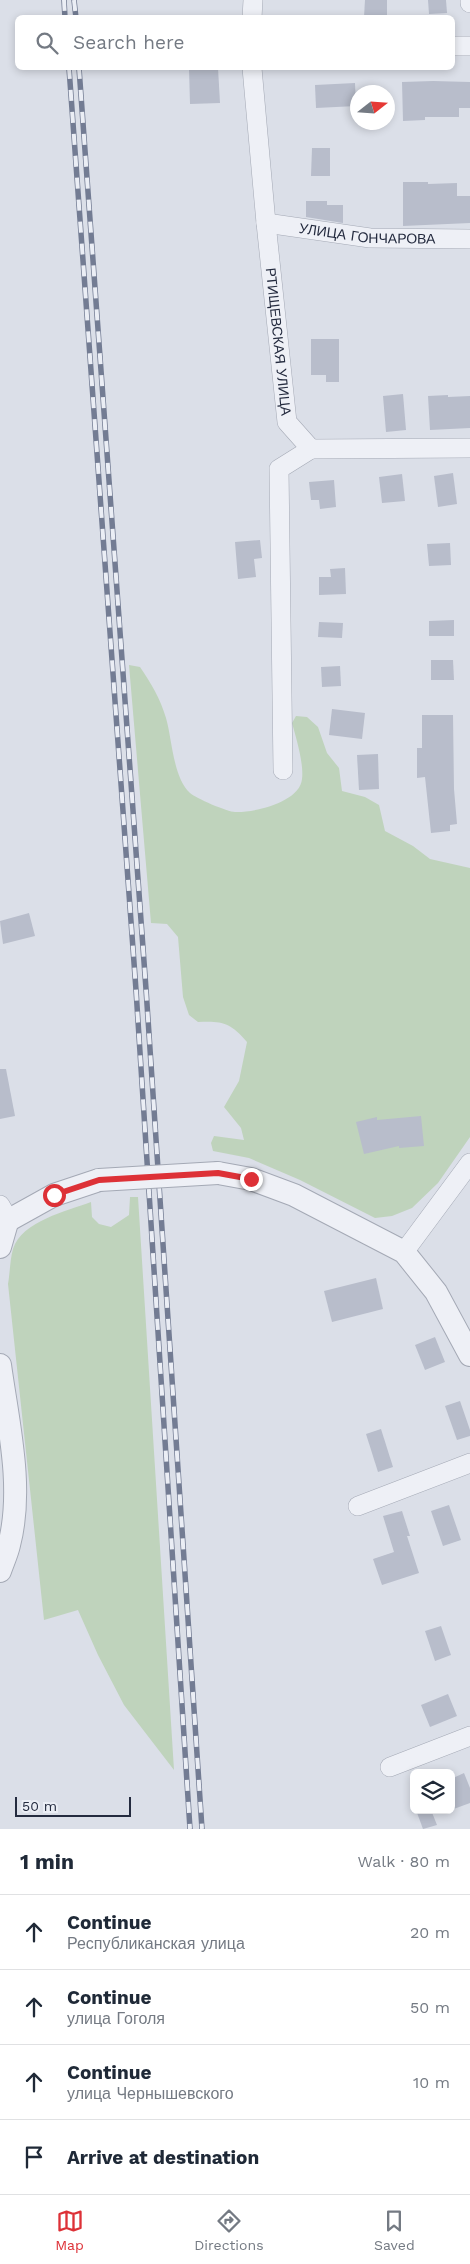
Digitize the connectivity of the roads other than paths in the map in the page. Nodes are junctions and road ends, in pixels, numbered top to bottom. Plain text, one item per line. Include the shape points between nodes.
1 (253, 0) edge
2 (252, 15) edge
3 (455, 46) edge
4 (470, 46) edge
5 (252, 70) edge
6 (266, 223) junction
7 (470, 239) edge
8 (470, 448) edge
9 (311, 449) junction
10 (283, 770) dead end
11 (470, 1163) edge
12 (3, 1216) edge
13 (0, 1247) edge
14 (404, 1252) junction
15 (470, 1355) edge
16 (0, 1365) edge
17 (470, 1463) edge
18 (358, 1506) dead end
19 (0, 1571) edge
20 (470, 1736) edge
21 (390, 1767) dead end

1 - 2 street
3 - 4 street
5 - 6 street, РТИЩЕВСКАЯ УЛИЦА
6 - 7 street, УЛИЦА ГОНЧАРОВА via 370,238
6 - 9 street, РТИЩЕВСКАЯ УЛИЦА via 287,422
8 - 9 street
9 - 10 street via 279,469
11 - 14 street
12 - 13 street
12 - 14 street, bridge via 99,1180 218,1173 251,1179 294,1195
14 - 15 street via 436,1292
16 - 19 street via 15,1501 10,1545
17 - 18 street
20 - 21 street

